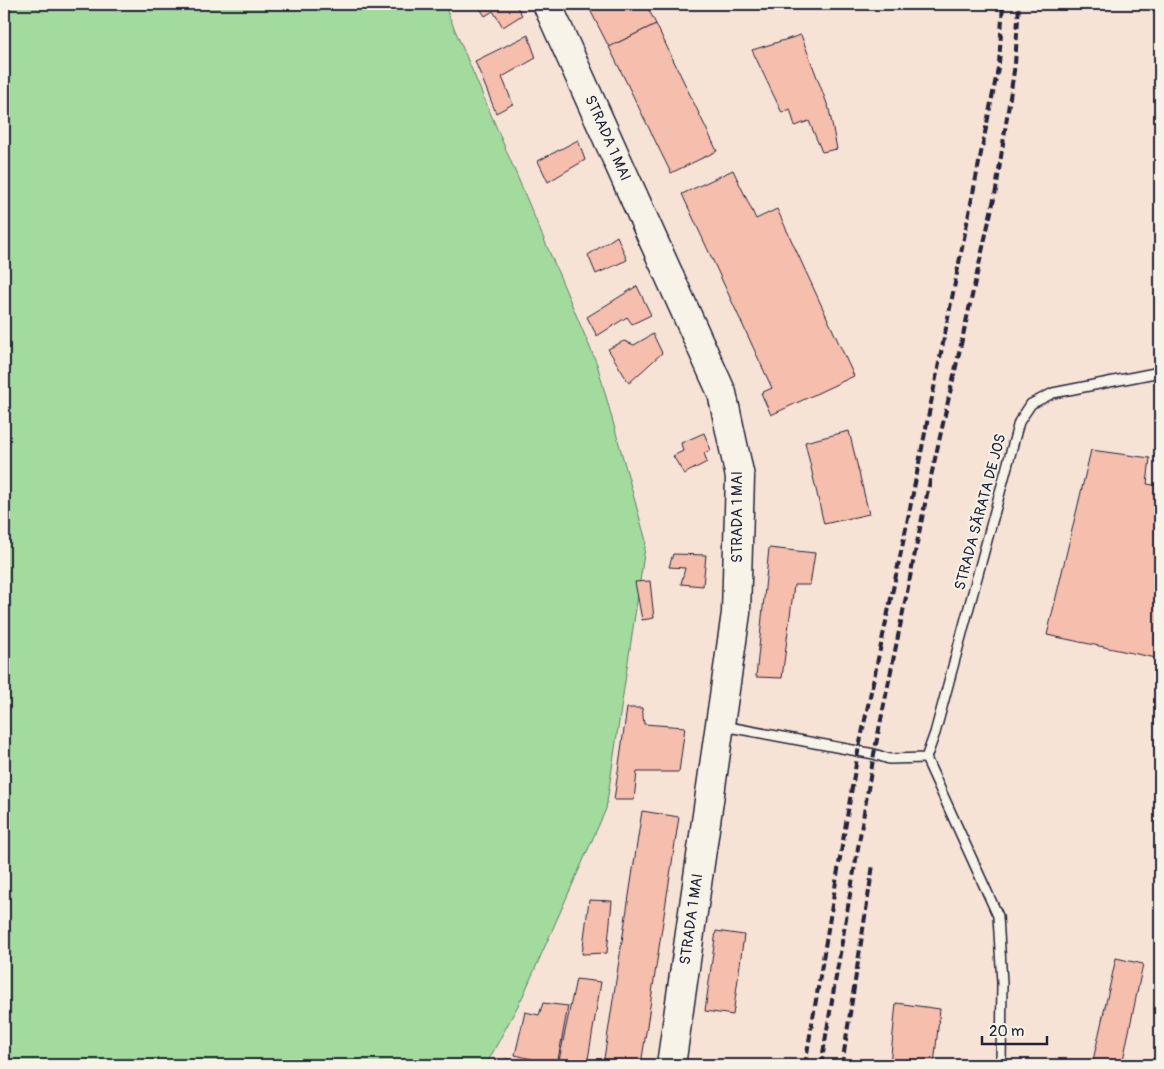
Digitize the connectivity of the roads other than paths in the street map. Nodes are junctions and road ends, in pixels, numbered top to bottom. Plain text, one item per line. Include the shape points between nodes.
1 (547, 4) edge
2 (1160, 372) edge
3 (720, 726) junction
4 (926, 758) junction
5 (670, 1065) edge
6 (1001, 1065) edge

1 - 3 highway, STRADA 1 MAI via 722,393 740,477 736,613
2 - 4 lane, STRADA SĂRATA DE JOS via 1053,393 1031,404 1019,422
3 - 4 lane via 889,759
3 - 5 highway, STRADA 1 MAI
4 - 6 lane via 998,916 1002,984

